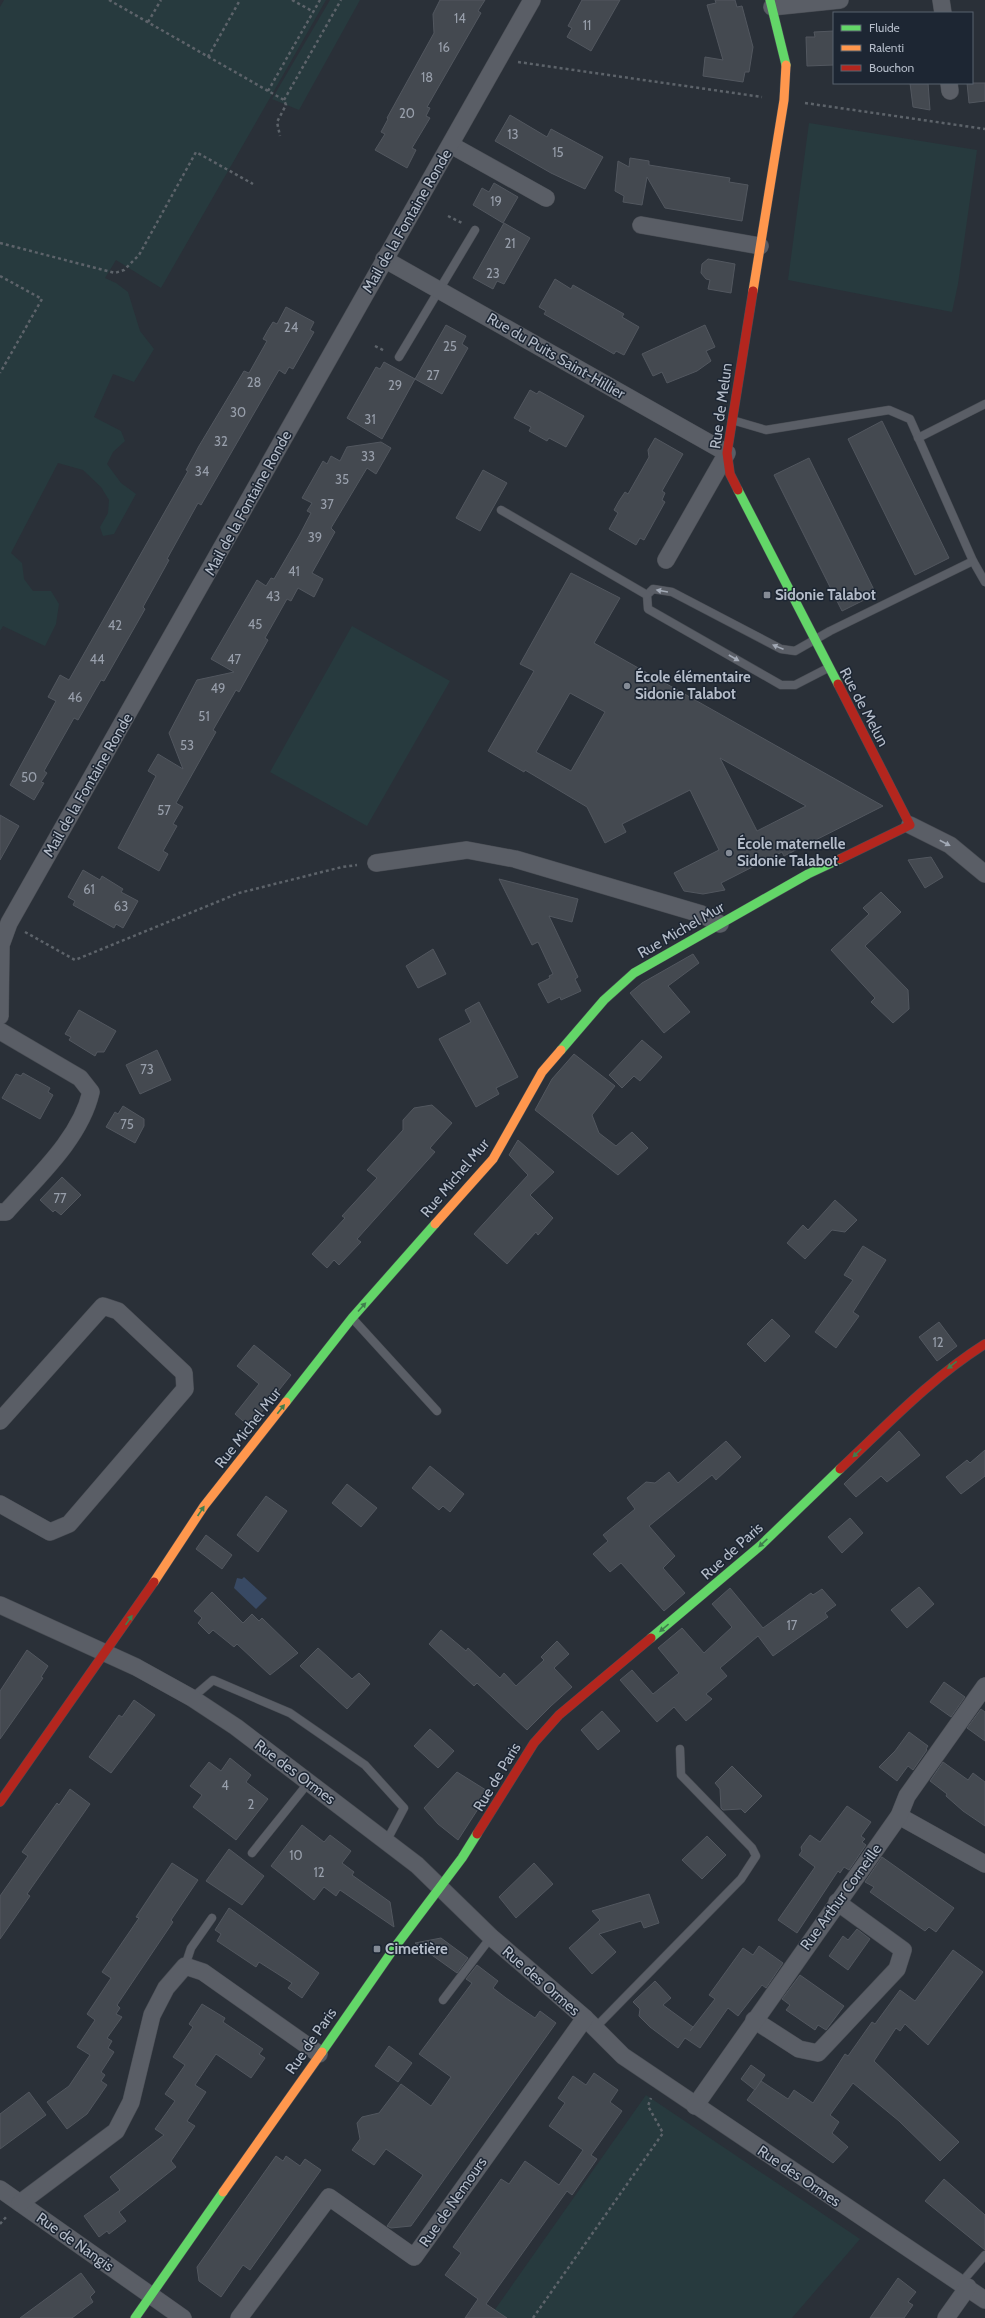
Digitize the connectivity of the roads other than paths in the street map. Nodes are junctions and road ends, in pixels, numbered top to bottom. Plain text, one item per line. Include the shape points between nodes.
1 (532, 0) edge
2 (840, 0) edge
3 (941, 0) edge
4 (771, 4) edge
5 (943, 12) edge
6 (451, 144) junction
7 (546, 198) dead end
8 (640, 225) dead end
9 (475, 230) dead end
10 (760, 246) junction
11 (384, 259) junction
12 (440, 290) junction
13 (399, 358) dead end
14 (985, 404) edge
15 (732, 420) junction
16 (918, 438) junction
17 (727, 453) junction
18 (501, 510) dead end
19 (666, 560) dead end
20 (973, 561) junction
21 (985, 582) edge
22 (647, 595) junction
23 (813, 640) junction
24 (828, 668) junction
25 (910, 825) junction
26 (376, 863) road end
27 (985, 874) edge
28 (720, 924) junction
29 (1, 946) edge
30 (0, 1016) edge
31 (0, 1031) edge
32 (0, 1212) edge
33 (352, 1318) junction
34 (985, 1344) edge
35 (438, 1411) dead end
36 (0, 1421) edge
37 (0, 1504) edge
38 (0, 1605) edge
39 (106, 1652) junction
40 (985, 1686) edge
41 (192, 1698) junction
42 (680, 1749) dead end
43 (309, 1782) junction
44 (0, 1802) edge
45 (899, 1816) junction
46 (386, 1842) junction
47 (252, 1853) dead end
48 (985, 1864) edge
49 (440, 1888) junction
50 (837, 1902) junction
51 (212, 1918) dead end
52 (491, 1937) junction
53 (185, 1966) junction
54 (444, 2000) dead end
55 (754, 2020) junction
56 (589, 2024) junction
57 (320, 2054) junction
58 (695, 2106) junction
59 (0, 2189) edge
60 (20, 2203) junction
61 (985, 2255) edge
62 (964, 2285) junction
63 (150, 2295) junction
64 (985, 2300) edge
65 (135, 2318) edge
66 (183, 2318) edge
67 (239, 2318) edge
68 (946, 2318) edge

1 - 6 street, Mail de la Fontaine Ronde
2 - 4 street
3 - 5 street
4 - 10 street, Rue de Melun via 786,60 784,100
6 - 7 street
6 - 11 street, Mail de la Fontaine Ronde
8 - 10 street
9 - 12 lane
10 - 15 street, Rue de Melun
11 - 12 street, Rue du Puits Saint-Hillier
11 - 29 street, Mail de la Fontaine Ronde via 9,924
12 - 13 lane
12 - 17 street, Rue du Puits Saint-Hillier
14 - 16 lane
15 - 16 lane via 766,430 889,410 910,419
15 - 17 street, Rue de Melun
16 - 20 lane
17 - 19 street
17 - 23 street, Rue de Melun via 730,474
18 - 22 lane
20 - 21 lane
20 - 23 lane
23 -> 22 lane via 795,651 781,649 672,592 653,589
22 -> 24 lane via 648,609 781,685 795,684
23 - 24 street, Rue de Melun
24 - 25 street, Rue de Melun
25 -> 27 street via 950,845
25 - 28 street, Rue Michel Mur via 808,874
26 - 28 street via 467,850 516,859 701,914
33 -> 28 street, Rue Michel Mur via 493,1159 542,1072 604,1000 634,973
29 - 30 street, Mail de la Fontaine Ronde
31 - 32 street via 80,1078 91,1092 87,1107 58,1152 6,1212
33 - 35 lane
39 -> 33 street, Rue Michel Mur via 204,1506
34 -> 49 street, Rue de Paris via 935,1379 760,1546 559,1716 534,1743 462,1858
36 - 37 street via 103,1306 118,1311 184,1373 185,1389 70,1524 50,1532
38 - 39 street, Rue des Ormes
39 - 41 street, Rue des Ormes
39 - 44 street, Rue Michel Mur
40 - 45 street, Rue Arthur Corneille via 907,1796
41 - 43 street, Rue des Ormes
41 - 46 lane via 213,1680 290,1713 365,1766 404,1808
42 - 56 lane via 681,1776 752,1848 756,1856 741,1879
43 - 46 street, Rue des Ormes
43 - 47 lane
45 - 48 street
45 - 50 street, Rue Arthur Corneille
46 - 49 street, Rue des Ormes via 417,1865
49 - 52 street, Rue des Ormes
49 - 57 street, Rue de Paris
50 - 55 street, Rue Arthur Corneille
50 - 55 street via 903,1950 897,1969 818,2053 799,2050
51 - 53 lane via 191,1948
52 - 54 lane
52 - 56 street, Rue des Ormes
53 - 57 street via 204,1972
53 - 60 street via 166,1988 152,2016 131,2102 116,2131
55 - 58 street, Rue Arthur Corneille
56 - 58 street, Rue des Ormes via 623,2056
56 - 67 street, Rue de Nemours via 414,2257 329,2197
57 - 63 street, Rue de Paris
58 - 62 street, Rue des Ormes
59 - 60 street, Rue de Nangis
60 - 63 street, Rue de Nangis
61 - 62 lane
62 - 64 street, Rue des Ormes
62 - 68 street
63 - 65 street, Rue de Paris
63 - 66 street, Rue de Nangis

